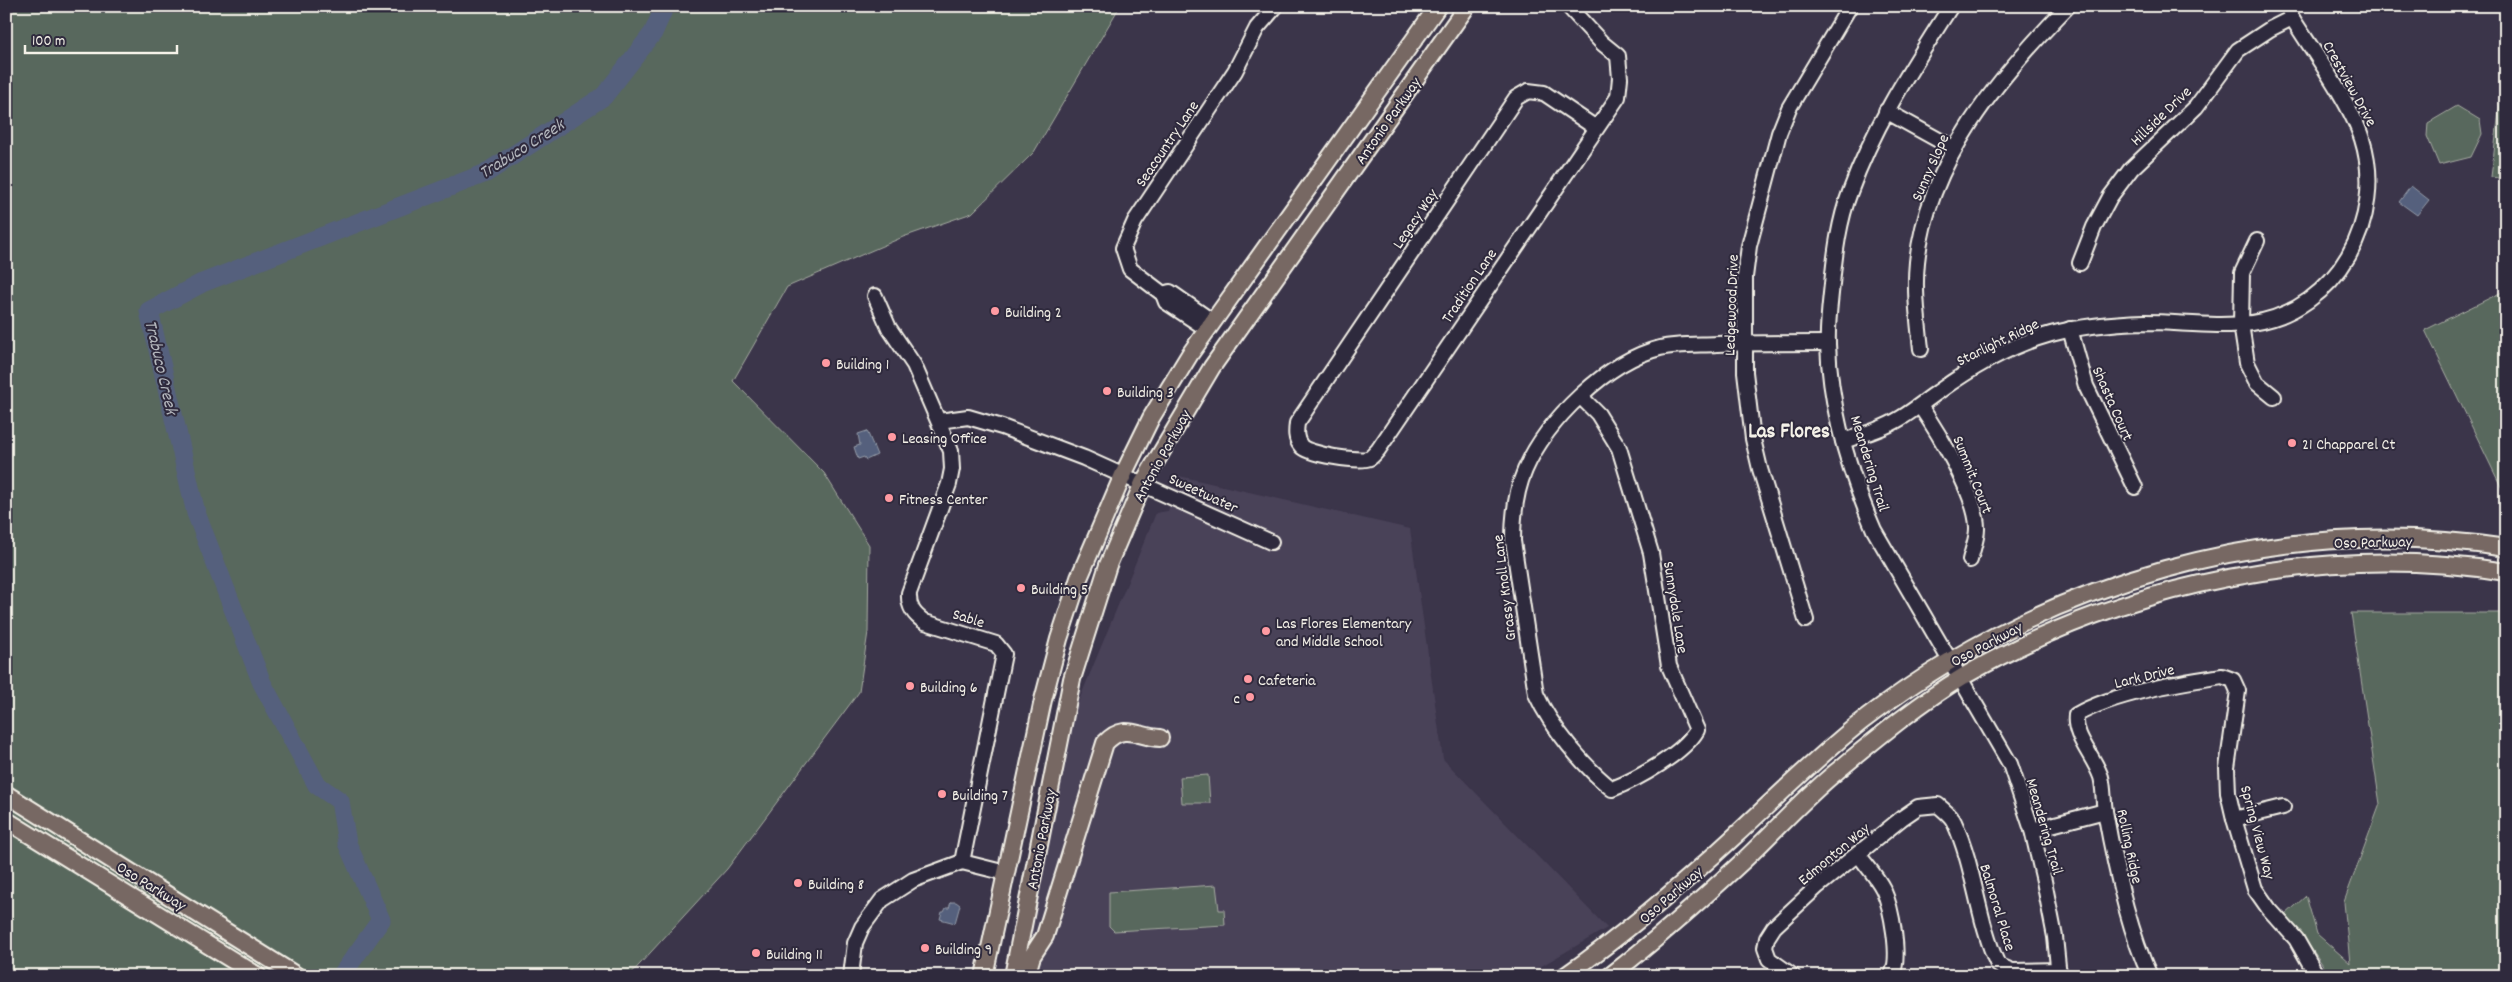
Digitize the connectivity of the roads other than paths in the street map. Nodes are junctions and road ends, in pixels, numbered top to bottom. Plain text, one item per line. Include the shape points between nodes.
1 (1276, 6) edge
2 (1438, 6) edge
3 (1467, 6) edge
4 (1568, 6) edge
5 (1850, 6) edge
6 (1951, 6) edge
7 (2068, 6) edge
8 (2290, 12) edge
9 (1886, 111) junction
10 (1596, 128) junction
11 (1953, 148) junction
12 (2257, 241) dead end
13 (2080, 263) dead end
14 (875, 296) dead end
15 (2241, 324) junction
16 (1210, 326) junction
17 (2070, 330) junction
18 (1745, 343) junction
19 (1828, 344) junction
20 (1921, 349) dead end
21 (1581, 397) junction
22 (2274, 397) dead end
23 (1920, 406) junction
24 (939, 421) junction
25 (1296, 436) joint
26 (1843, 441) junction
27 (1123, 475) junction
28 (1143, 484) junction
29 (2135, 487) dead end
30 (1271, 542) dead end
31 (2506, 548) edge
32 (1970, 560) dead end
33 (2506, 572) edge
34 (1806, 620) dead end
35 (1951, 660) junction
36 (1961, 678) junction
37 (2233, 680) joint
38 (2075, 725) joint
39 (1160, 738) dead end
40 (1612, 789) joint
41 (6, 794) edge
42 (1938, 805) joint
43 (2283, 807) dead end
44 (2105, 811) junction
45 (2234, 819) junction
46 (6, 820) edge
47 (2032, 830) junction
48 (1858, 854) junction
49 (962, 862) junction
50 (1006, 873) junction
51 (2059, 973) edge
52 (258, 976) edge
53 (297, 976) edge
54 (851, 976) edge
55 (984, 976) edge
56 (1013, 976) edge
57 (1026, 976) edge
58 (1565, 976) edge
59 (1610, 976) edge
60 (1793, 976) edge
61 (1891, 976) edge
62 (2150, 976) edge
63 (2317, 976) edge

1 - 16 street, Seacountry Lane via 1257,28 1235,71 1135,221 1124,248 1130,269 1163,294 1170,292
2 - 16 main road, Antonio Parkway
3 - 28 main road, Antonio Parkway via 1212,367
4 - 10 street, Tradition Lane via 1618,56 1618,97
5 - 18 street, Ledgewood Drive via 1789,108 1779,133 1749,246 1745,276
6 - 9 street, Meandering Trail
7 - 11 street, Sunny Slope via 2022,56
8 - 13 street, Hillside Drive via 2238,50 2196,107 2131,169 2110,197
8 - 15 street, Crestview Drive via 2362,137 2370,187 2366,214 2343,265 2311,299 2272,318
9 - 11 street
9 - 19 street, Meandering Trail via 1849,193 1841,225 1834,264
10 - 25 street, Tradition Lane via 1371,458 1360,460 1311,452 1301,447
10 - 25 street, Legacy Way via 1544,93 1528,91 1516,98 1297,423
11 - 20 street, Sunny Slope via 1924,221 1917,262 1916,299
12 - 15 street via 2242,273
14 - 24 street, Sable via 889,328 914,366
15 - 17 street, Starlight Ridge via 2144,322
15 - 22 street via 2247,363 2257,382
16 - 27 main road, Antonio Parkway via 1151,418
17 - 23 street, Starlight Ridge via 2022,344 1983,363
17 - 29 street, Shasta Court via 2086,386
18 - 19 street, Grassy Knoll Lane
18 - 21 street, Grassy Knoll Lane via 1676,346 1651,351 1618,367
18 - 34 street, Ledgewood Drive via 1748,407 1760,469
19 - 26 street, Meandering Trail via 1834,400
21 - 40 street, Grassy Knoll Lane via 1548,432 1524,472 1513,519 1513,541 1536,694 1561,733 1595,775
21 - 40 street, Sunnydale Lane via 1598,414 1618,448 1651,553 1669,666 1697,730 1690,743
23 - 26 street, Starlight Ridge via 1898,420
23 - 32 street, Summit Court via 1937,432 1972,506 1977,529
24 - 27 street via 968,417 1002,427
24 - 49 street, Sable via 951,451 952,469 909,601 917,617 925,622 996,644 1004,654
26 - 35 street, Meandering Trail via 1874,530
27 - 28 street, Sweetwater
27 - 50 main road, Antonio Parkway via 1079,578 1059,639
28 - 30 street, Sweetwater
28 - 56 main road, Antonio Parkway via 1108,565 1072,679
31 - 35 main road, Oso Parkway via 2443,540 2364,540 2318,542 2229,554 2123,581 2072,600
33 - 36 main road, Oso Parkway via 2414,563 2336,564 2298,566 2216,580 2164,593 2080,622
35 - 36 street, Meandering Trail
35 - 58 main road, Oso Parkway via 1889,701 1833,745 1638,922
36 - 47 street, Meandering Trail via 2010,764
36 - 59 main road, Oso Parkway via 1833,774 1741,863
37 - 38 street, Lark Drive via 2222,676 2140,692 2086,709 2076,715
37 - 45 street, Spring View Way via 2238,692 2227,768
38 - 44 street, Rolling Ridge via 2101,777
39 - 57 main road via 1130,731 1120,732 1105,743 1045,936 1032,956
41 - 53 main road, Oso Parkway
42 - 48 street, Edmonton Way via 1918,808
42 - 51 street, Balmoral Place via 1953,820 1998,965 2012,971
43 - 45 street
44 - 47 street
44 - 62 street, Rolling Ridge via 2130,921
45 - 63 street, Spring View Way via 2255,889 2296,938
46 - 52 main road, Oso Parkway
47 - 51 street, Meandering Trail via 2055,937
48 - 60 street, Edmonton Way via 1818,886 1766,938 1769,960
48 - 61 street via 1883,889 1889,906 1896,958
49 - 50 street
49 - 54 street via 913,880 885,897 873,910 855,943
50 - 55 main road, Antonio Parkway

